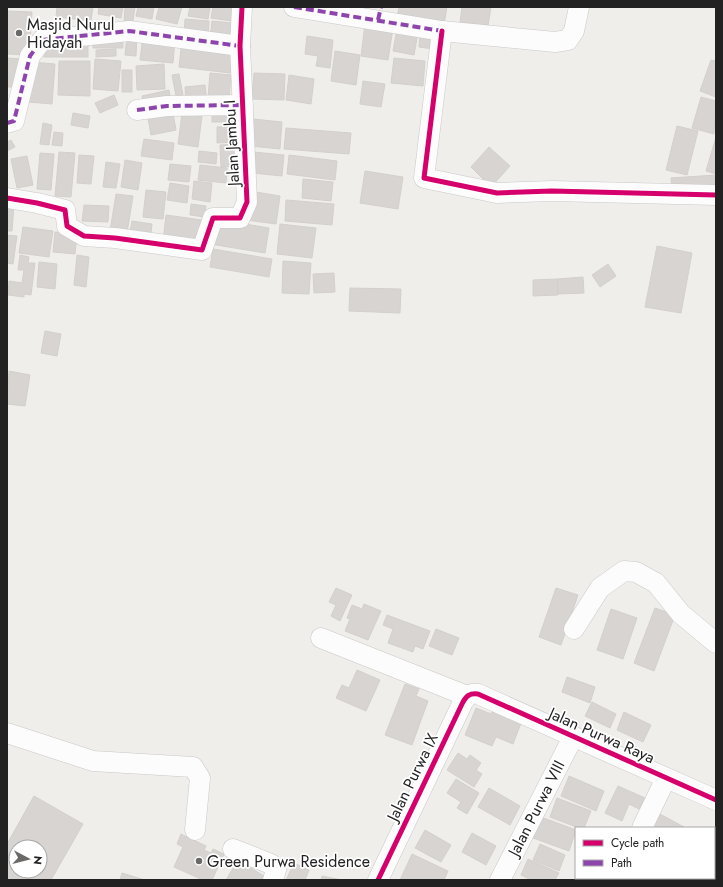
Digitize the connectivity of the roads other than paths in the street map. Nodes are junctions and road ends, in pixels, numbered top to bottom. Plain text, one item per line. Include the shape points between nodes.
1 (242, 7) edge
2 (294, 7) edge
3 (579, 7) edge
4 (380, 14) edge
5 (442, 31) junction
6 (240, 46) junction
7 (242, 105) junction
8 (137, 110) dead end
9 (7, 123) edge
10 (716, 195) edge
11 (7, 198) edge
12 (574, 629) dead end
13 (321, 638) dead end
14 (716, 643) edge
15 (472, 695) junction
16 (7, 733) edge
17 (573, 737) junction
18 (666, 778) junction
19 (716, 800) edge
20 (642, 827) edge
21 (194, 830) dead end
22 (233, 849) dead end
23 (273, 880) edge
24 (378, 880) edge
25 (500, 880) edge

1 - 6 street, Jalan Jambu I
2 - 4 street
3 - 5 street via 574,31 568,40 555,42
4 - 5 street
5 - 10 street via 424,178 496,193 552,191
6 - 7 street, Jalan Jambu I
6 - 9 street via 130,31 42,40 30,56 14,121
7 - 8 street via 167,106
7 - 11 street, Jalan Jambu I via 247,202 240,218 213,218 202,250 84,236 67,226 65,210
12 - 14 street via 600,588 624,571 636,572 656,583 680,614
13 - 15 street, Jalan Purwa Raya
15 - 17 street, Jalan Purwa Raya
15 - 24 street, Jalan Purwa IX
16 - 21 street via 93,761 192,767 200,778
17 - 18 street, Jalan Purwa Raya
17 - 25 street, Jalan Purwa VIII
18 - 19 street, Jalan Purwa Raya
18 - 20 street
22 - 23 street via 271,864 276,870

